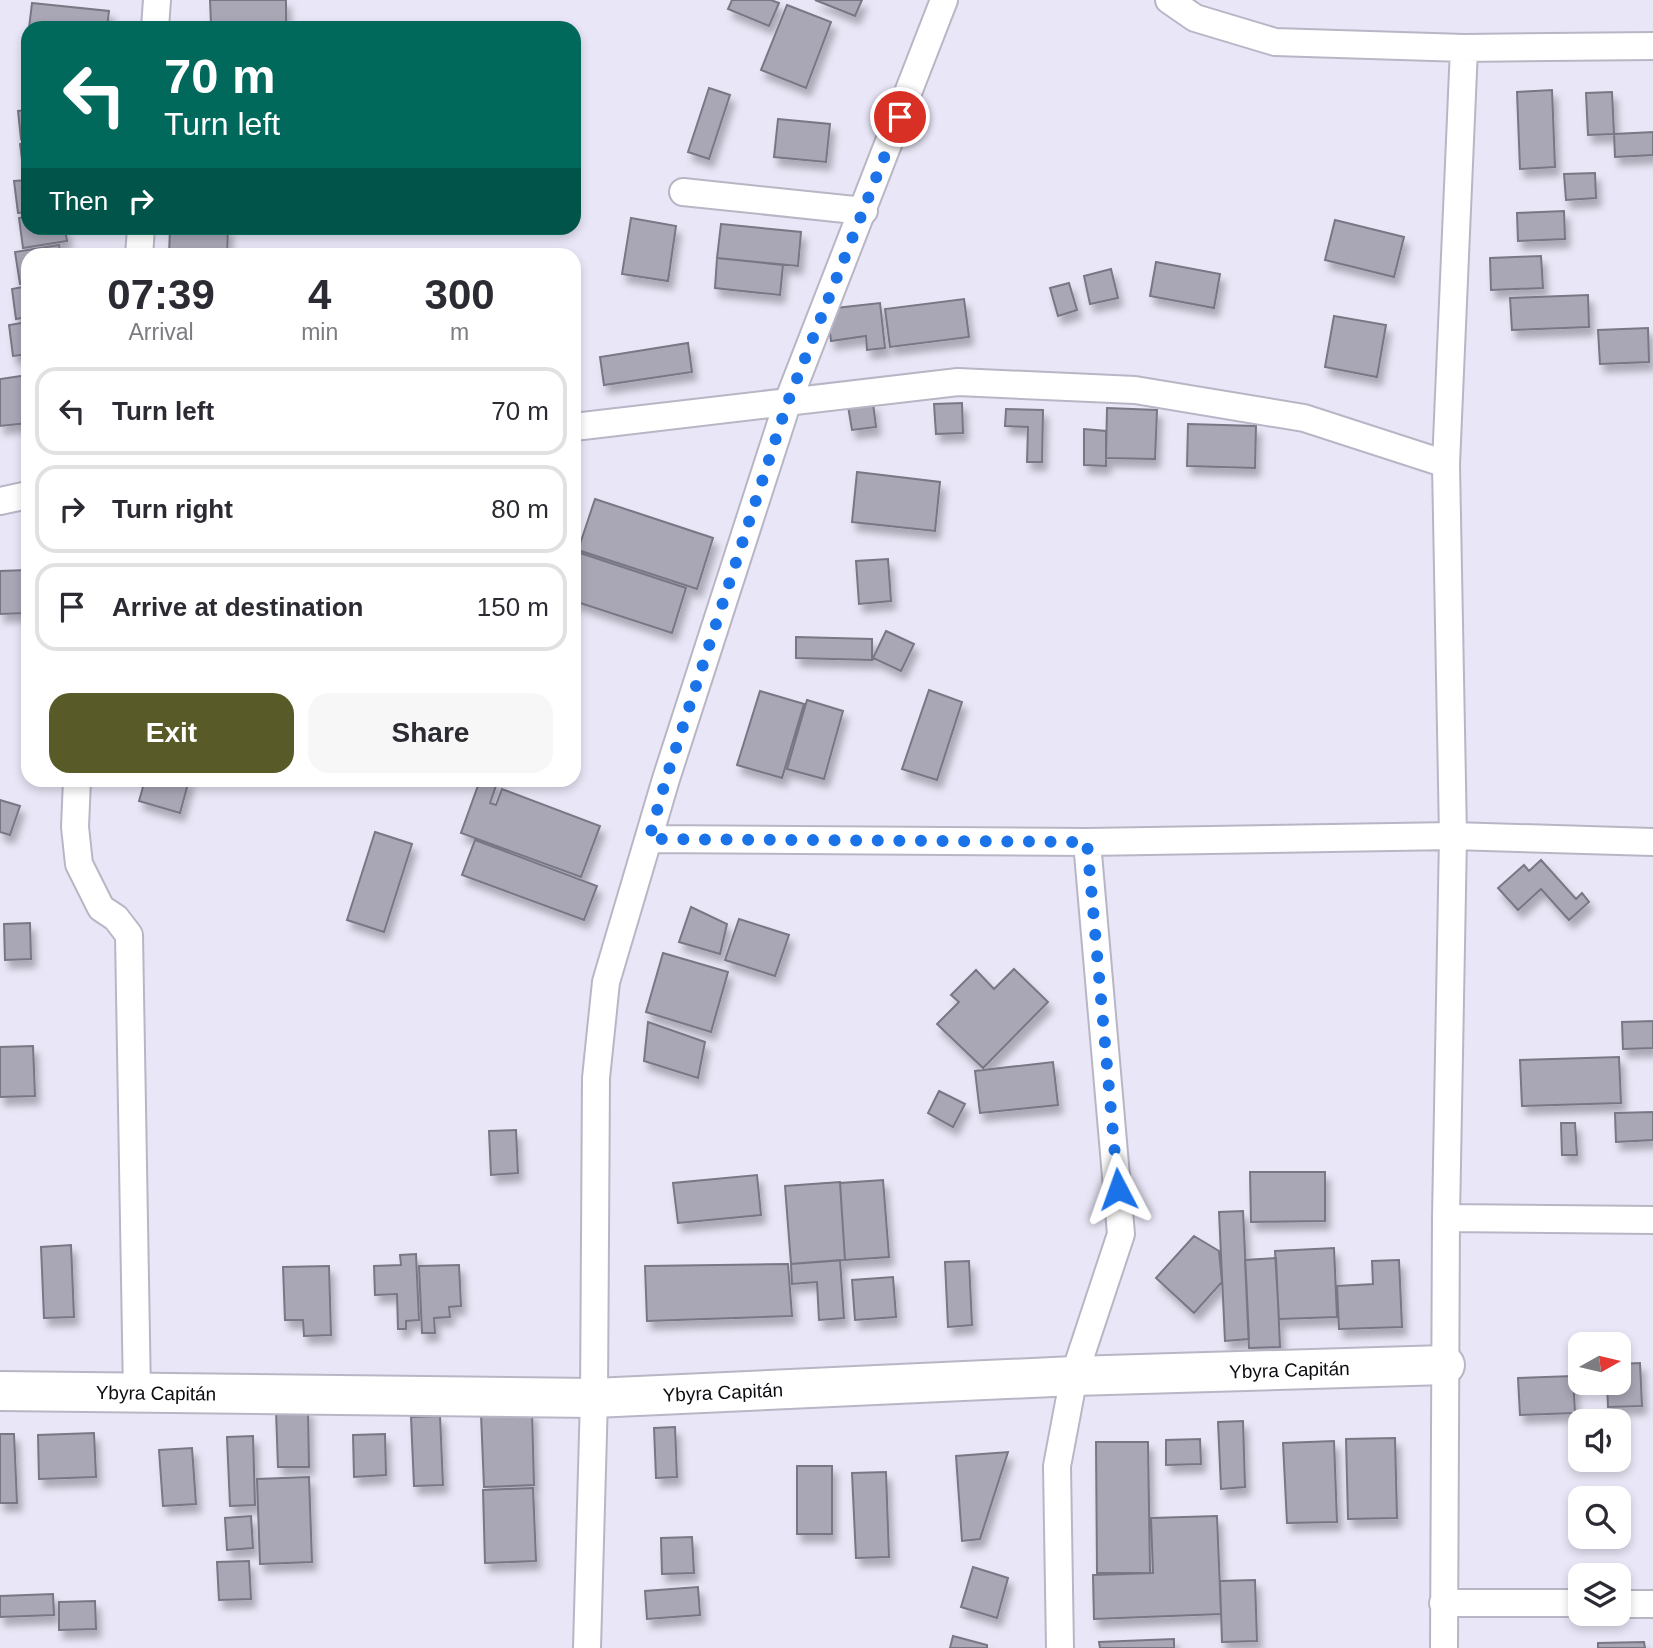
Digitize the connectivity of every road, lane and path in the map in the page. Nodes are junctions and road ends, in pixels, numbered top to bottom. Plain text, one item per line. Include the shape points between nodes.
1 (157, 0) edge
2 (944, 0) edge
3 (1169, 0) edge
4 (156, 21) edge
5 (1653, 46) edge
6 (1464, 48) junction
7 (683, 192) dead end
8 (864, 211) junction
9 (787, 404) junction
10 (581, 426) edge
11 (1446, 464) junction
12 (21, 496) edge
13 (0, 501) edge
14 (77, 787) edge
15 (1453, 835) junction
16 (649, 839) junction
17 (1087, 842) junction
18 (1653, 842) edge
19 (1446, 1218) junction
20 (1653, 1220) edge
21 (1445, 1365) junction
22 (1074, 1376) junction
23 (0, 1391) edge
24 (137, 1394) junction
25 (594, 1398) junction
26 (1443, 1603) junction
27 (1568, 1603) edge
28 (1631, 1604) edge
29 (1653, 1604) edge
30 (587, 1648) edge
31 (1060, 1648) edge
32 (1444, 1648) edge

1 - 4 street
2 - 8 street
3 - 6 street via 1195,18 1275,42
5 - 6 street
6 - 11 street
7 - 8 street
8 - 9 street
9 - 10 street
9 - 11 street via 958,382 1135,390 1304,418
9 - 16 street
11 - 15 street
12 - 13 street
14 - 24 street via 79,864 100,908 129,934
15 - 17 street
15 - 18 street
15 - 19 street
16 - 17 street
16 - 25 street via 606,982 596,1078
17 - 22 street via 1121,1234
19 - 20 street
19 - 21 street
21 - 22 street, Ybyra Capitán
21 - 26 street
22 - 25 street, Ybyra Capitán
22 - 31 street via 1057,1466
23 - 24 street, Ybyra Capitán
24 - 25 street, Ybyra Capitán
25 - 30 street
26 - 27 street
26 - 32 street
28 - 29 street

